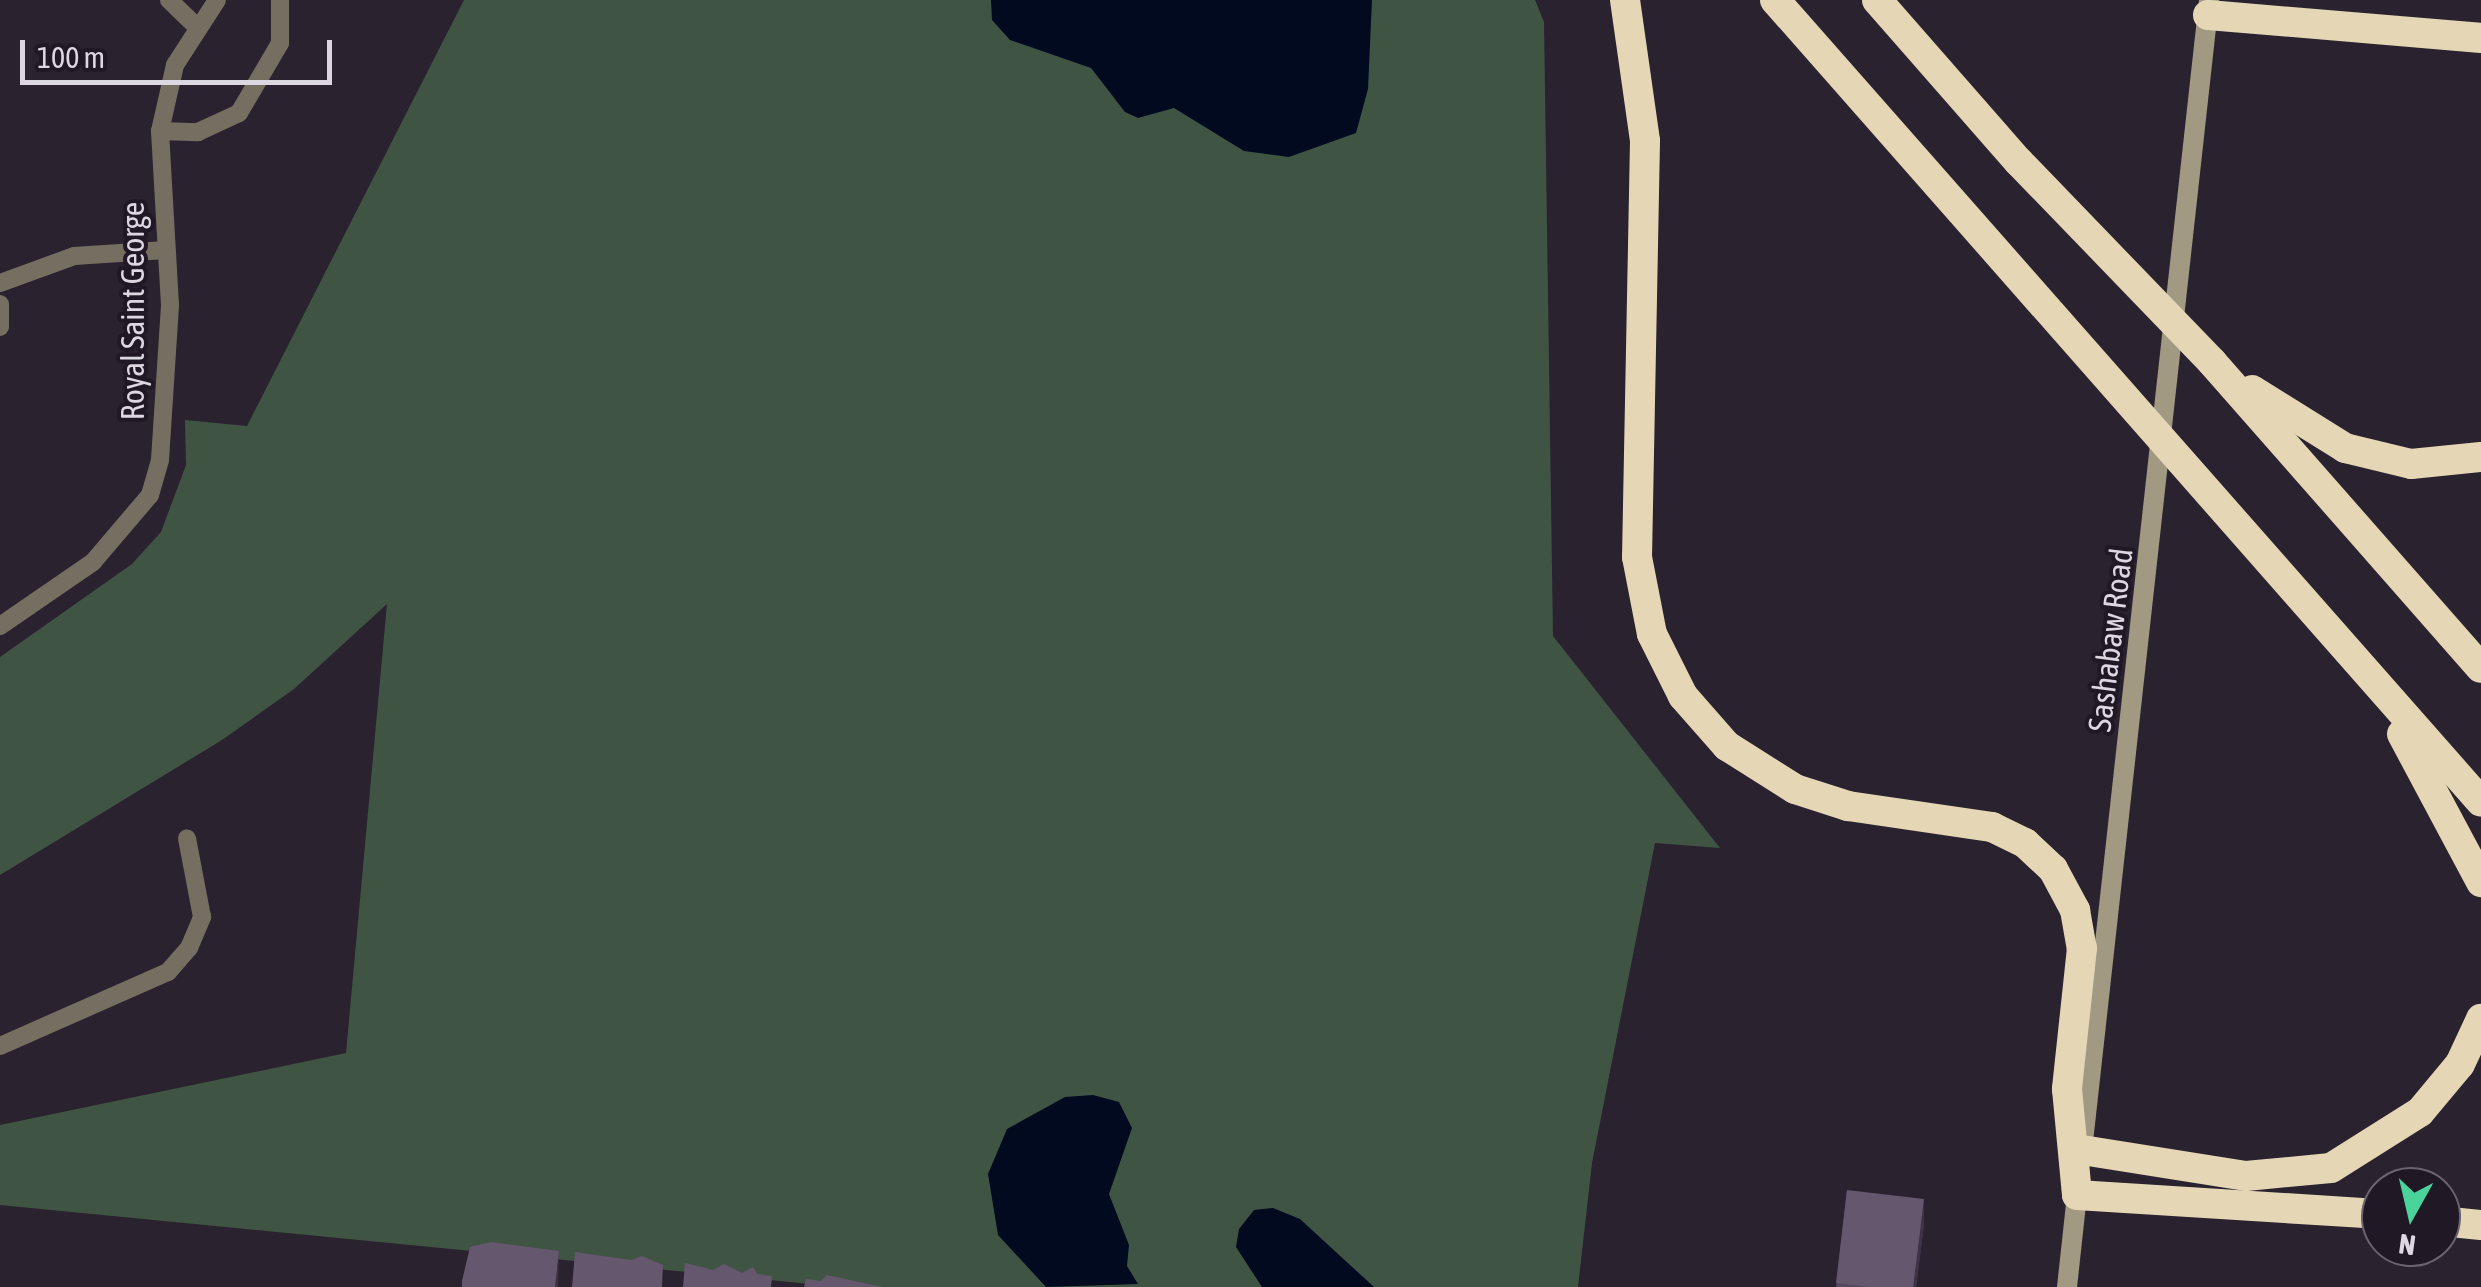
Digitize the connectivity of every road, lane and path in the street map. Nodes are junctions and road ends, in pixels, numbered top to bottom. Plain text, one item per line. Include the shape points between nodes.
1 (170, 0) edge
2 (217, 0) edge
3 (280, 0) edge
4 (1625, 0) edge
5 (1774, 0) edge
6 (1877, 0) edge
7 (2208, 8) edge
8 (196, 25) junction
9 (2481, 38) edge
10 (160, 131) junction
11 (166, 250) junction
12 (0, 283) edge
13 (0, 304) edge
14 (0, 327) edge
15 (2212, 362) junction
16 (2481, 457) edge
17 (0, 626) edge
18 (2348, 652) junction
19 (2481, 668) edge
20 (2481, 802) edge
21 (186, 838) dead end
22 (2481, 882) edge
23 (2481, 1018) edge
24 (0, 1046) edge
25 (2082, 1150) junction
26 (2077, 1195) junction
27 (2361, 1213) edge
28 (2067, 1287) edge

1 - 8 street
2 - 8 street, Royal Saint George
3 - 10 street via 280,43 239,113 198,132
4 - 26 highway via 1645,141 1636,541 1652,634 1675,683 1708,728 1770,777 1834,804 1992,827 2025,843 2053,868 2075,910 2082,948 2067,1089
5 - 18 highway
6 - 15 highway via 2020,162
7 - 9 highway
7 - 25 main road, Sashabaw Road
8 - 10 street, Royal Saint George via 175,64
10 - 11 street, Royal Saint George
11 - 12 street via 74,256
11 - 17 street, Royal Saint George via 166,414 150,495 93,562
13 - 14 street
15 - 16 highway via 2345,448 2412,464
15 - 19 highway
18 - 20 highway
18 - 22 highway via 2425,773
21 - 24 street via 202,916 168,972
23 - 25 highway via 2460,1064 2420,1112 2331,1168 2246,1176
25 - 26 main road, Sashabaw Road
26 - 27 highway
26 - 28 main road, Sashabaw Road

